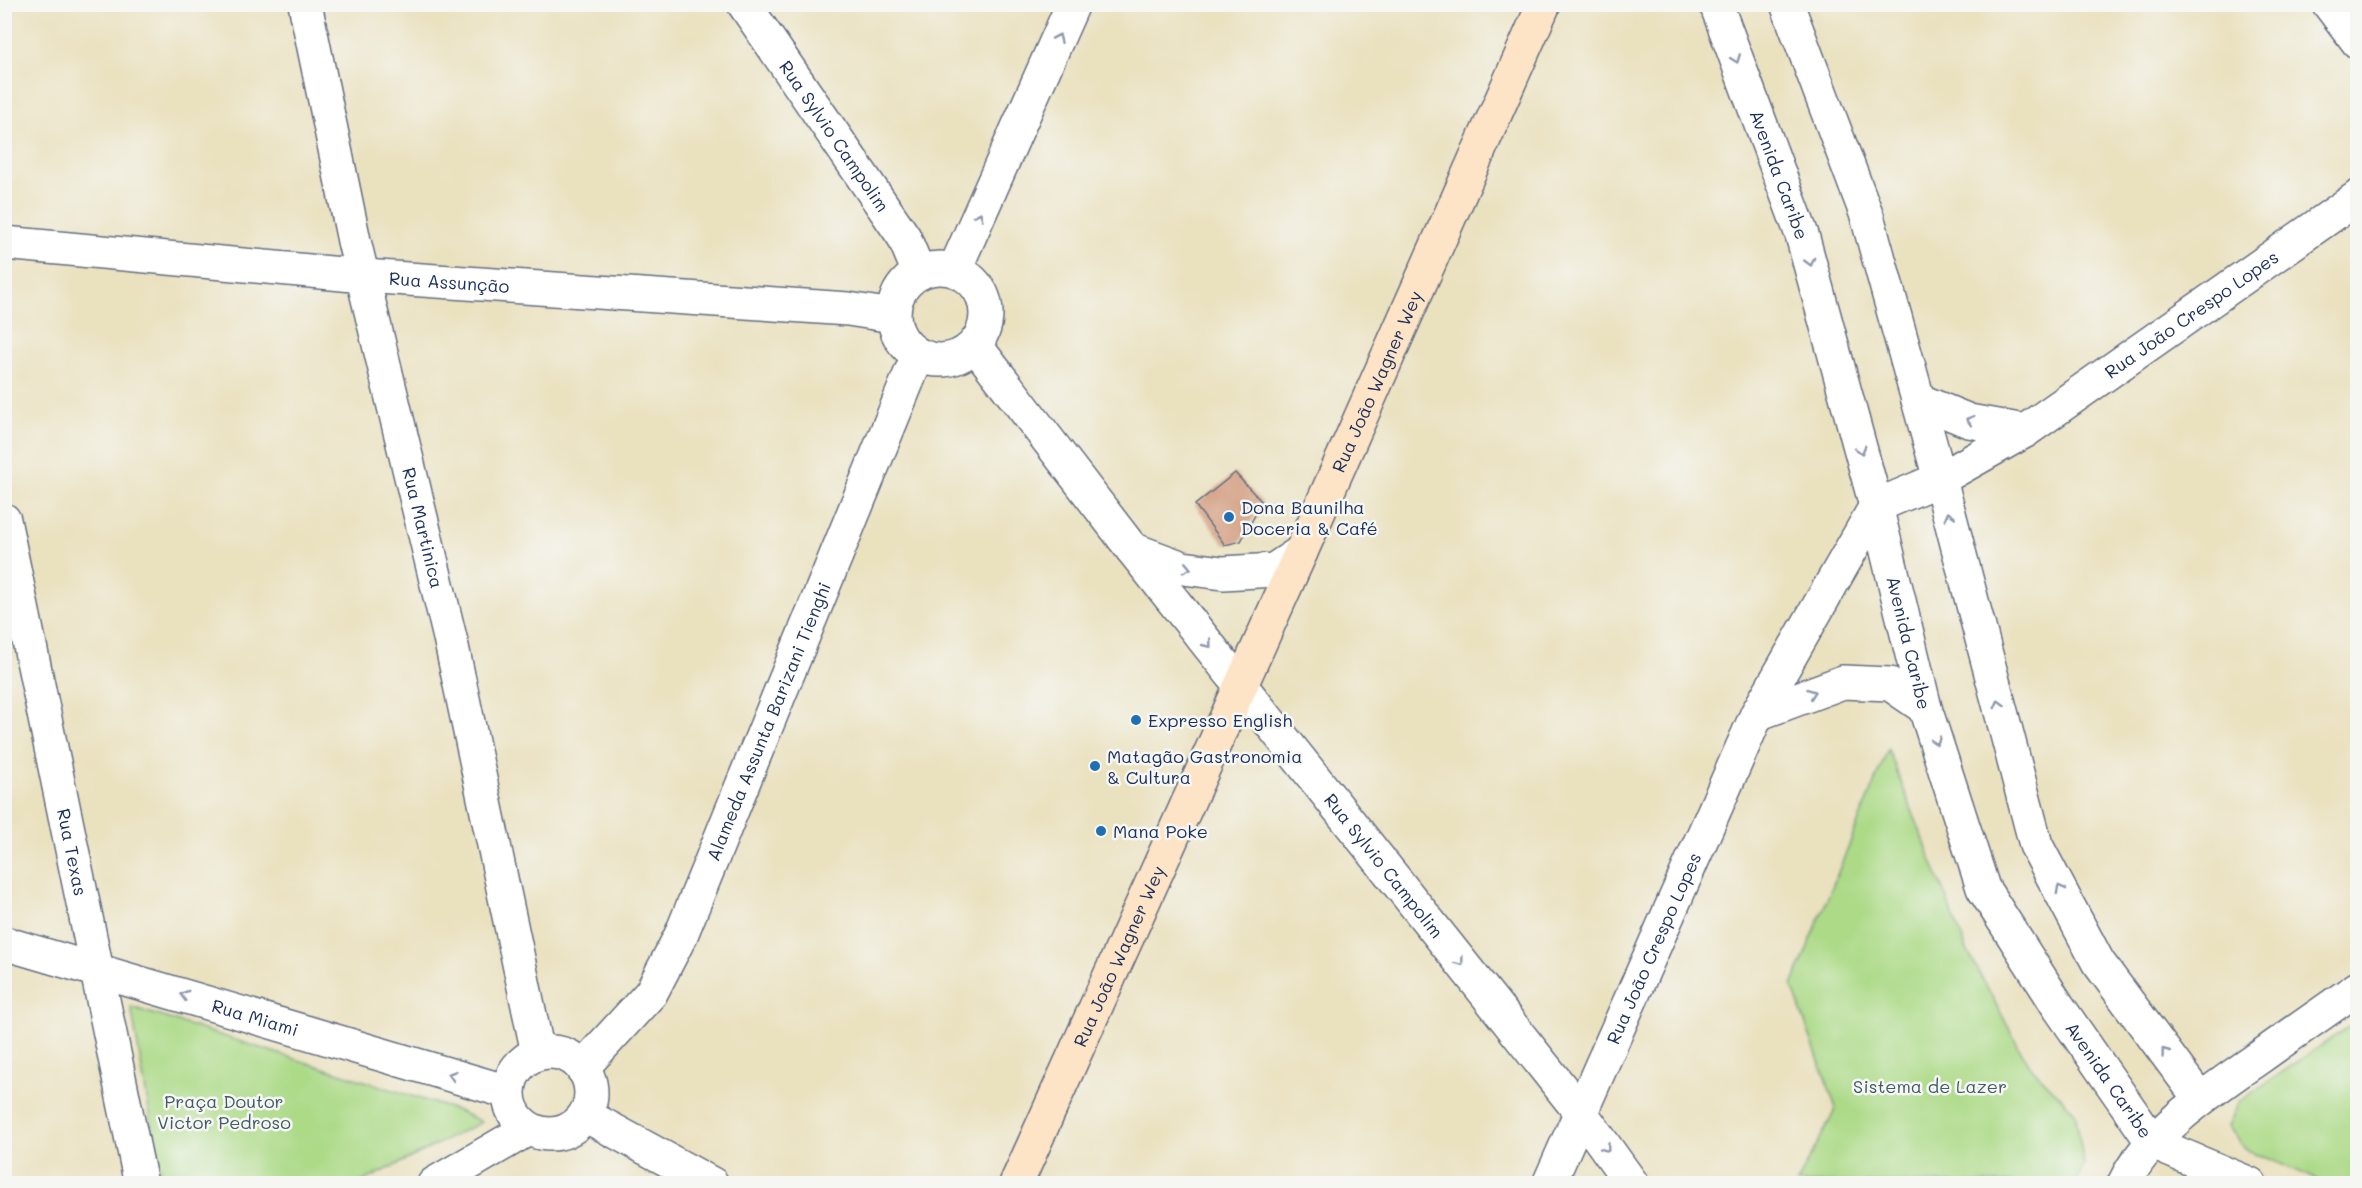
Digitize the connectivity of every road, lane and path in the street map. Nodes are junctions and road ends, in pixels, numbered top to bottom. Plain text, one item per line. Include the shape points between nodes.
1 (305, 4) edge
2 (744, 4) edge
3 (1073, 4) edge
4 (1544, 4) edge
5 (1716, 4) edge
6 (1787, 4) edge
7 (2330, 4) edge
8 (2358, 42) edge
9 (2358, 197) edge
10 (4, 243) edge
11 (955, 269) junction
12 (919, 273) junction
13 (364, 276) junction
14 (893, 316) junction
15 (975, 345) junction
16 (918, 355) junction
17 (1918, 400) junction
18 (2025, 431) junction
19 (1940, 478) junction
20 (1876, 506) junction
21 (4, 520) edge
22 (1132, 549) junction
23 (1301, 552) junction
24 (1241, 685) junction
25 (1925, 708) junction
26 (1757, 714) junction
27 (4, 944) edge
28 (97, 970) junction
29 (2358, 988) edge
30 (537, 1053) junction
31 (582, 1068) junction
32 (508, 1092) junction
33 (2200, 1099) junction
34 (1581, 1113) junction
35 (585, 1115) junction
36 (528, 1129) junction
37 (2152, 1143) junction
38 (141, 1184) edge
39 (434, 1184) edge
40 (712, 1184) edge
41 (1016, 1184) edge
42 (1549, 1184) edge
43 (1632, 1184) edge
44 (2124, 1184) edge
45 (2250, 1184) edge

1 - 13 street, Rua Martinica
2 - 12 street, Rua Sylvio Campolim via 904,237
11 -> 3 street
4 - 23 main road, Rua João Wagner Wey
5 -> 20 street, Avenida Caribe via 1802,235
6 - 17 street via 1867,216
7 - 8 street
9 - 18 street, Rua João Crespo Lopes
10 - 13 street, Rua Assunção
11 - 12 street via 927,269
11 - 15 street via 977,286 985,300 987,316
12 - 14 street via 901,288 894,301
13 - 14 street, Rua Assunção via 849,309
13 - 30 street, Rua Martinica via 451,642
14 - 16 street via 905,345
15 - 16 street via 949,359 933,360
15 - 22 street, Rua Sylvio Campolim
16 - 31 street, Alameda Assunta Barizani Tienghi via 681,935 651,993
18 -> 17 street via 1969,421
17 - 19 street
18 - 19 street, Rua João Crespo Lopes
19 - 20 street, Rua João Crespo Lopes
33 -> 19 street via 2098,962 2036,845
20 - 25 street, Avenida Caribe
20 - 26 street, Rua João Crespo Lopes
21 - 28 street, Rua Texas
22 -> 23 street via 1183,568 1223,573 1274,570
22 -> 24 street, Rua Sylvio Campolim
23 - 24 main road, Rua João Wagner Wey
24 -> 34 street, Rua Sylvio Campolim
24 - 41 main road, Rua João Wagner Wey
26 -> 25 street via 1843,682 1890,684
25 -> 37 street, Avenida Caribe via 1983,888
26 - 34 street, Rua João Crespo Lopes
27 - 28 street, Rua Miami
32 -> 28 street, Rua Miami
28 - 38 street, Rua Texas
29 - 33 street
30 - 31 street via 562,1053
30 - 32 street via 517,1068
31 - 35 street via 592,1091
32 - 36 street via 513,1113
33 - 37 street
34 - 42 street, Rua João Crespo Lopes
34 -> 43 street, Rua Sylvio Campolim
35 - 36 street via 566,1131 553,1134
35 - 40 street
36 - 39 street
37 - 44 street
37 - 45 street, Avenida Caribe

